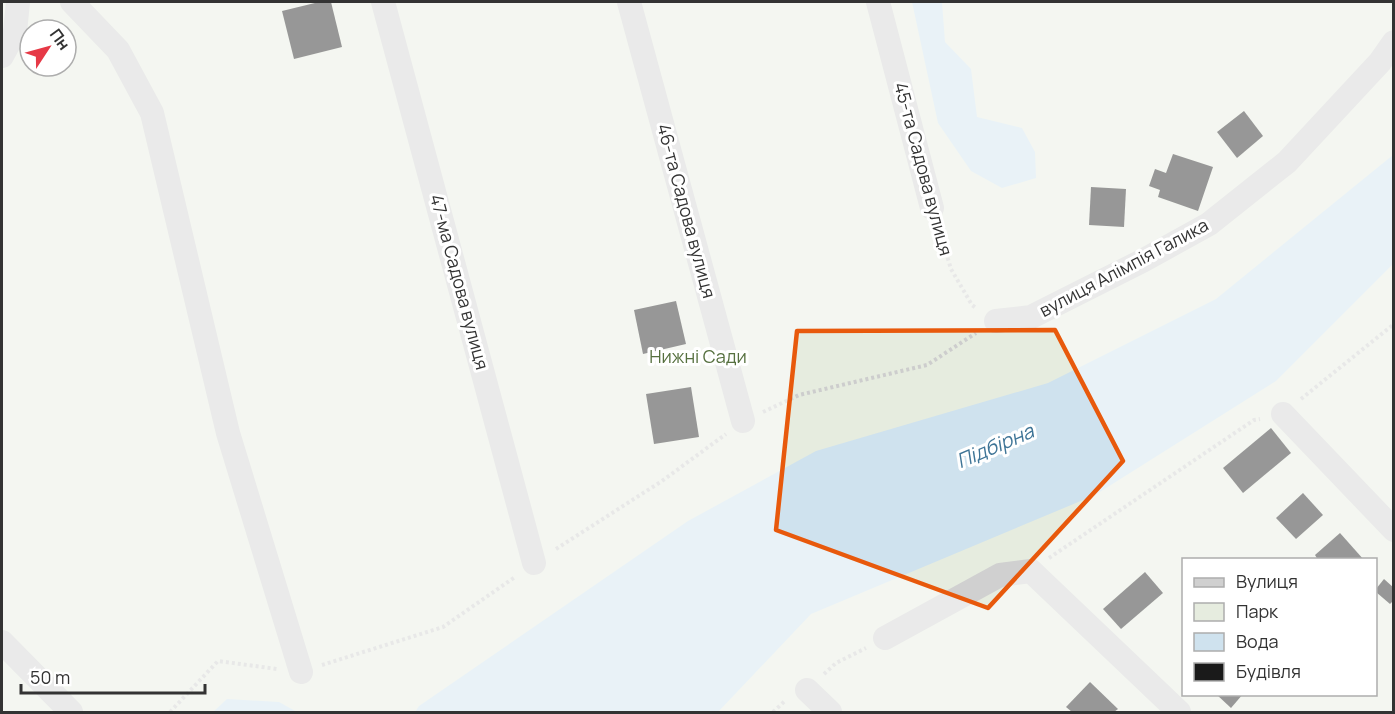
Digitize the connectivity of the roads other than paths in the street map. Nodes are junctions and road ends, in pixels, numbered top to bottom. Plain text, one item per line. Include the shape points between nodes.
1 (18, 2) edge
2 (72, 2) edge
3 (384, 2) edge
4 (629, 2) edge
5 (878, 2) edge
6 (1394, 42) edge
7 (2, 56) edge
8 (932, 208) road end
9 (996, 321) road end
10 (1282, 414) road end
11 (743, 421) road end
12 (1394, 530) edge
13 (534, 563) road end
14 (885, 638) dead end
15 (2, 642) edge
16 (301, 672) road end
17 (807, 690) dead end
18 (71, 712) edge
19 (830, 712) edge
20 (1179, 712) edge

1 - 7 street via 15,32
2 - 16 street via 118,50 152,113 228,433
3 - 13 street, 47-ма Садова вулиця
4 - 11 street, 46-та Садова вулиця
5 - 8 street, 45-та Садова вулиця
6 - 9 street, вулиця Алімпія Галика via 1287,162 1209,224 1031,317
10 - 12 street
14 - 20 street via 1000,575 1031,571
15 - 18 street
17 - 19 street

